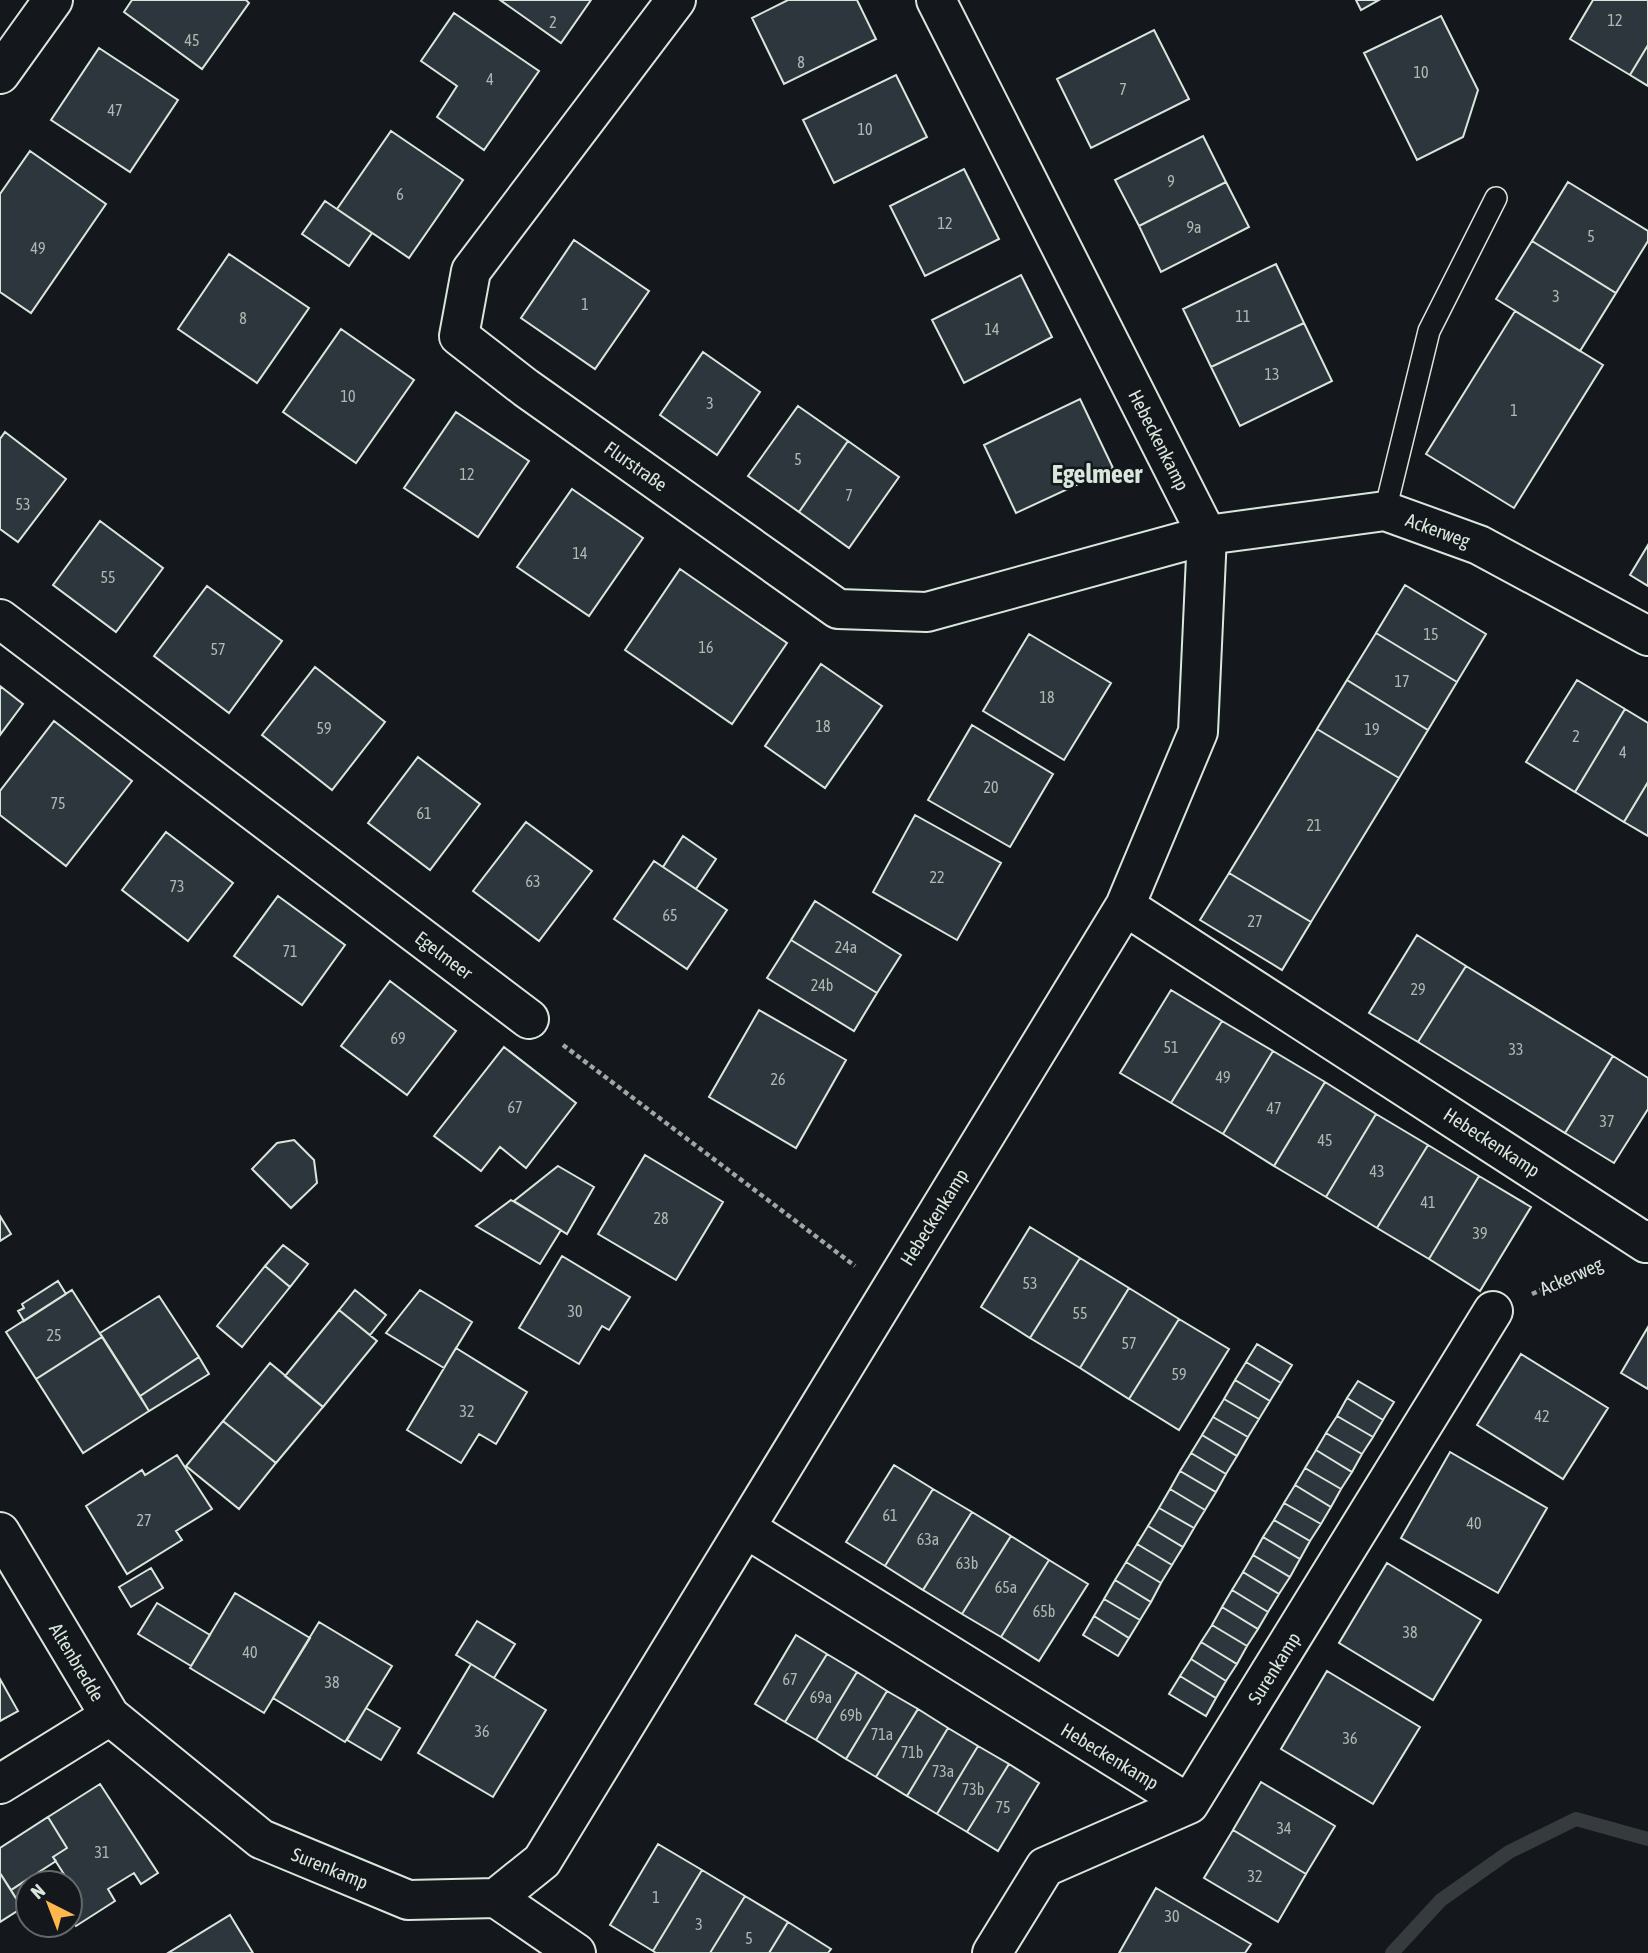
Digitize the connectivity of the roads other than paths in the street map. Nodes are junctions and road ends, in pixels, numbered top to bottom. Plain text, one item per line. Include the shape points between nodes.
1 (53, 0) edge
2 (676, 0) edge
3 (936, 0) edge
4 (0, 74) edge
5 (1496, 198) dead end
6 (1385, 511) junction
7 (1207, 535) junction
8 (0, 619) edge
9 (1648, 636) edge
10 (1125, 906) junction
11 (530, 1019) road end
12 (1647, 1241) edge
13 (1493, 1311) road end
14 (747, 1529) junction
15 (0, 1532) edge
16 (110, 1716) junction
17 (0, 1784) edge
18 (1189, 1804) junction
19 (496, 1898) junction
20 (576, 1953) edge
21 (992, 1953) edge

1 - 4 street
2 - 7 street, Flurstraße via 471,271 459,336 838,609 927,611
3 - 7 street, Hebeckenkamp
5 - 6 lane via 1429,331
6 - 7 street, Ackerweg
6 - 9 street, Ackerweg via 1479,545
7 - 10 street, Hebeckenkamp via 1198,732
8 - 11 street, Egelmeer
10 - 12 street, Hebeckenkamp
10 - 14 street, Hebeckenkamp
13 - 18 street, Surenkamp
14 - 18 street, Hebeckenkamp
14 - 19 street, Hebeckenkamp via 542,1861
15 - 16 street, Altenbredde
16 - 17 street, Altenbredde
16 - 19 street, Surenkamp via 261,1839 408,1900
18 - 21 street via 1045,1867
19 - 20 street

